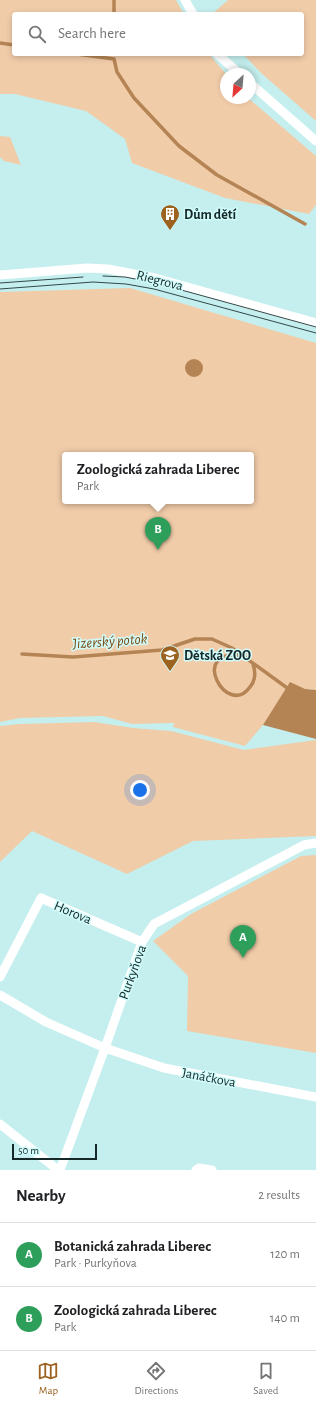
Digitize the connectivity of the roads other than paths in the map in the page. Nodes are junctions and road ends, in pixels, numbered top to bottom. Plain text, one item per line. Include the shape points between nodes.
1 (185, 0) edge
2 (192, 12) edge
3 (219, 56) edge
4 (233, 68) edge
5 (256, 88) edge
6 (316, 141) edge
7 (0, 275) edge
8 (316, 323) edge
9 (316, 843) edge
10 (142, 942) junction
11 (0, 977) edge
12 (0, 995) edge
13 (105, 1048) junction
14 (316, 1097) edge
15 (0, 1124) edge
16 (59, 1170) edge
17 (196, 1170) edge
18 (212, 1170) edge

1 - 2 street
3 - 4 street
5 - 6 street
7 - 8 street, Riegrova via 87,268 124,271
9 - 10 street, Purkyňova via 304,845 154,924
10 - 11 street, Horova via 41,898
10 - 13 street, Purkyňova
12 - 13 street via 46,1022
13 - 14 street, Janáčkova via 164,1068
13 - 16 street, Purkyňova
15 - 16 street
17 - 18 street

